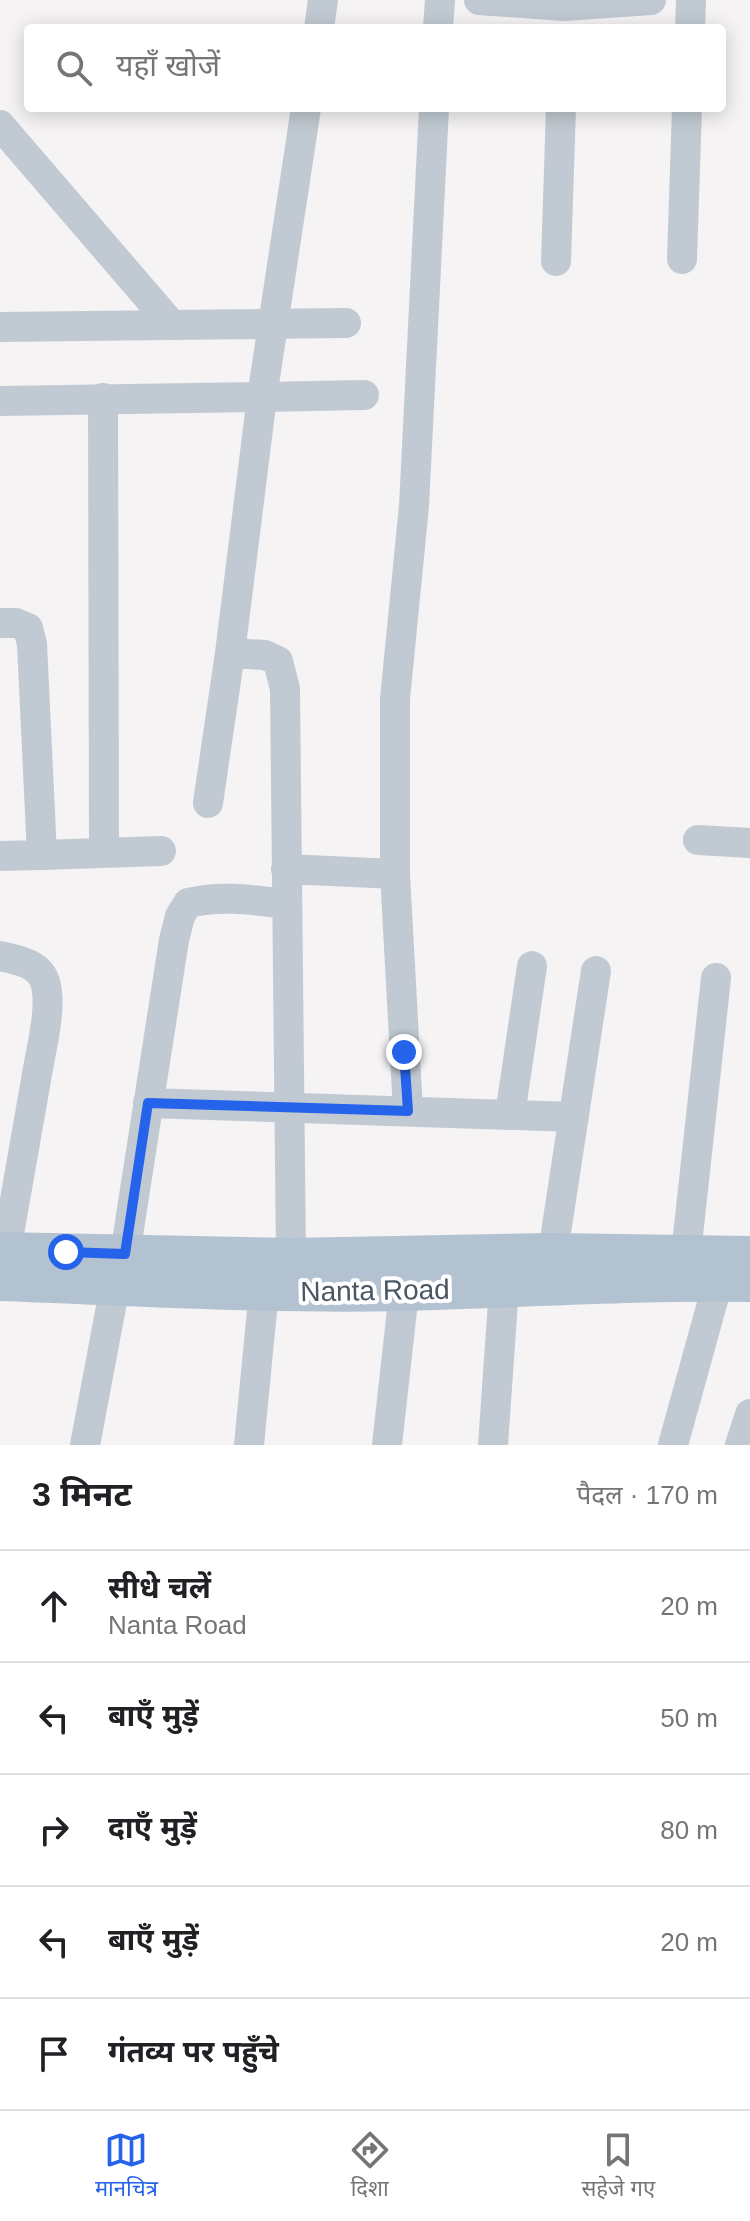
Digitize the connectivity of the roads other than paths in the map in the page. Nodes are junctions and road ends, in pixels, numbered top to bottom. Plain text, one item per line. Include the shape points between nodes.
1 (323, 0) edge
2 (440, 0) edge
3 (479, 0) edge
4 (651, 0) edge
5 (691, 0) edge
6 (564, 11) edge
7 (320, 24) edge
8 (438, 24) edge
9 (690, 24) edge
10 (305, 112) edge
11 (434, 112) edge
12 (561, 112) edge
13 (687, 112) edge
14 (0, 125) edge
15 (682, 259) dead end
16 (556, 261) dead end
17 (346, 323) dead end
18 (273, 324) junction
19 (172, 325) junction
20 (0, 327) edge
21 (364, 395) dead end
22 (262, 397) junction
23 (103, 398) junction
24 (0, 401) edge
25 (0, 623) edge
26 (230, 653) junction
27 (208, 803) dead end
28 (698, 840) dead end
29 (750, 843) edge
30 (161, 851) dead end
31 (104, 853) junction
32 (42, 855) junction
33 (0, 856) edge
34 (286, 869) junction
35 (395, 874) junction
36 (286, 904) junction
37 (0, 956) edge
38 (532, 966) dead end
39 (596, 971) dead end
40 (716, 978) dead end
41 (148, 1103) junction
42 (289, 1108) junction
43 (408, 1111) junction
44 (510, 1115) junction
45 (574, 1117) junction
46 (686, 1254) junction
47 (750, 1255) edge
48 (291, 1257) junction
49 (2, 1261) edge
50 (552, 1269) junction
51 (120, 1270) junction
52 (734, 1282) edge
53 (504, 1287) junction
54 (264, 1290) junction
55 (404, 1292) junction
56 (750, 1414) edge
57 (85, 1445) edge
58 (249, 1445) edge
59 (387, 1445) edge
60 (493, 1445) edge
61 (673, 1445) edge
62 (740, 1445) edge

1 - 7 street
2 - 8 street
3 - 6 street
4 - 6 street
5 - 9 street
10 - 18 street
11 - 35 street via 414,506 395,699
12 - 16 street
13 - 15 street
14 - 19 street
17 - 18 street
18 - 19 street
18 - 22 street
19 - 20 street
21 - 22 street
22 - 23 street
22 - 26 street
23 - 24 street
23 - 31 street
25 - 32 street via 28,628 32,644
26 - 27 street
26 - 34 street via 265,655 278,661 283,672
28 - 29 street
30 - 31 street
31 - 32 street
32 - 33 street
34 - 35 street
34 - 36 street
35 - 43 street
36 - 41 street via 225,898 188,903 174,940
36 - 42 street
37 - 49 street via 38,969 47,998
38 - 44 street
39 - 45 street
40 - 46 street
41 - 42 street
41 - 51 street
42 - 43 street
42 - 48 street
43 - 44 street
44 - 45 street
45 - 50 street
46 - 47 main road, Nanta Road
46 - 50 main road, Nanta Road
48 - 50 main road, Nanta Road
48 - 51 main road, Nanta Road
49 - 51 main road, Nanta Road
50 - 52 main road, Nanta Road
50 - 53 main road, Nanta Road
51 - 54 main road, Nanta Road
51 - 57 street
52 - 61 street
53 - 55 main road, Nanta Road
53 - 60 street
54 - 55 main road, Nanta Road
54 - 58 street
55 - 59 street
56 - 62 street

